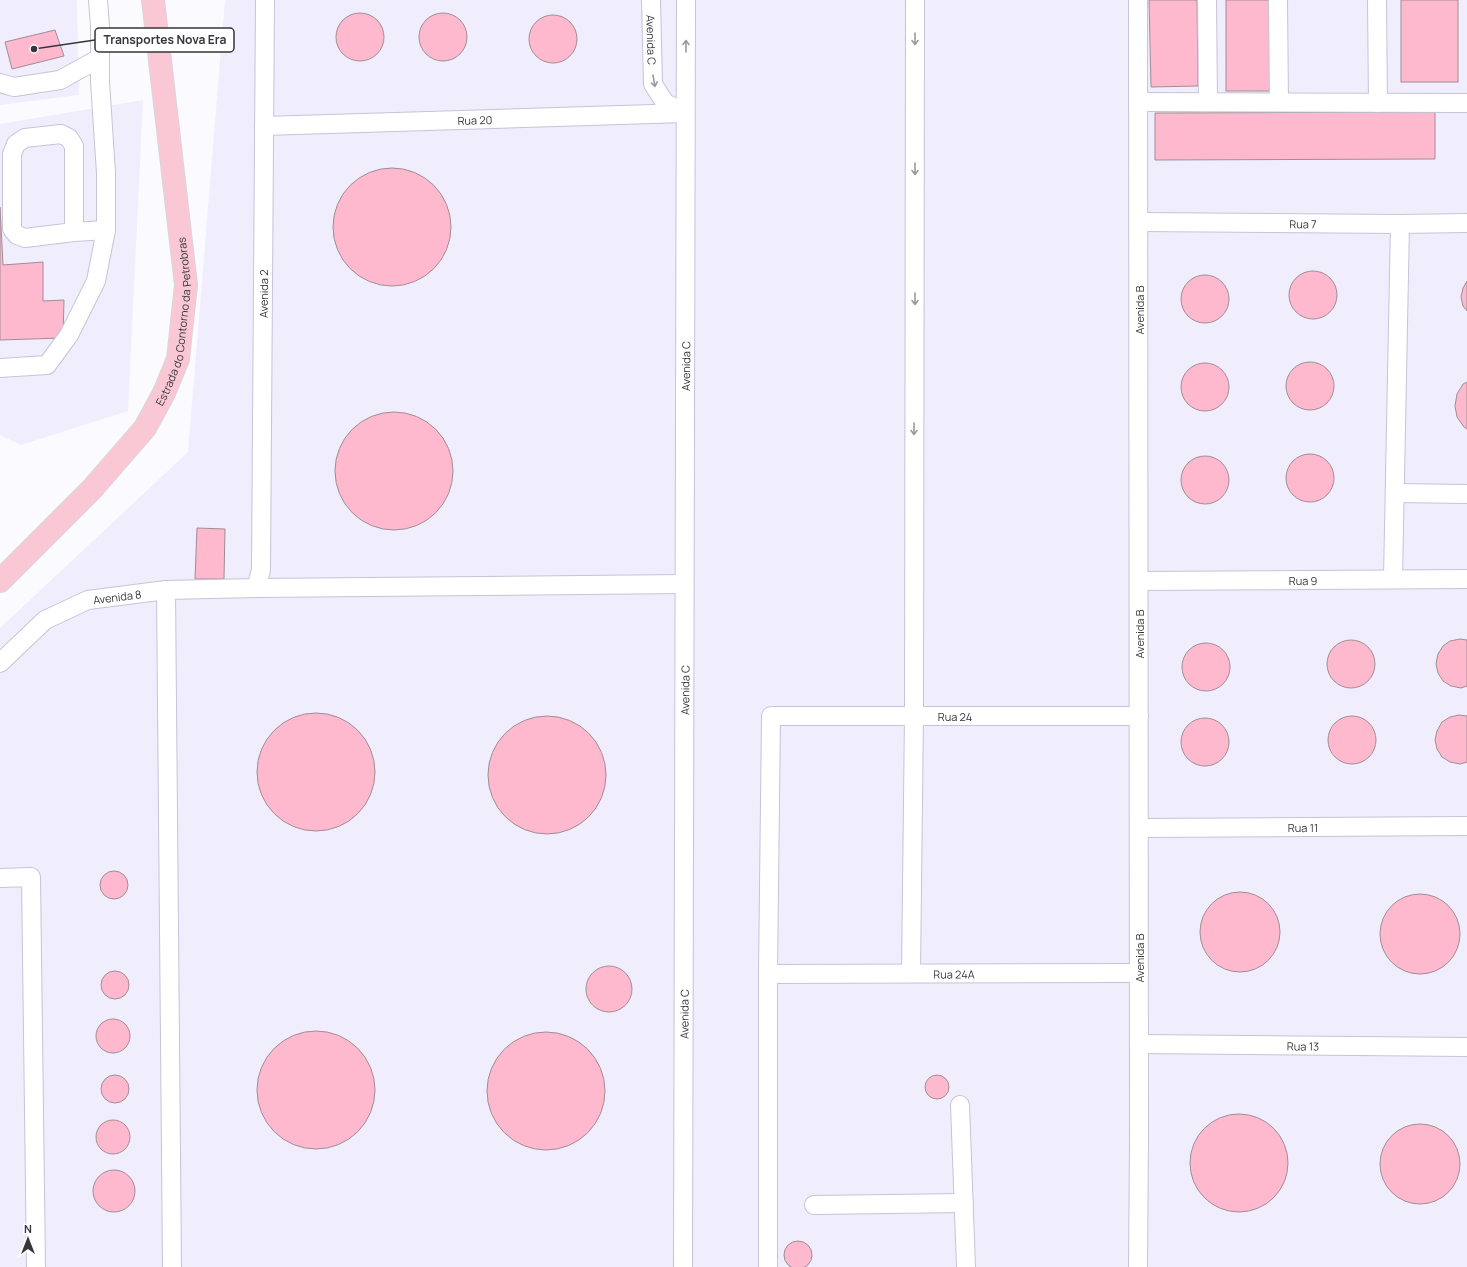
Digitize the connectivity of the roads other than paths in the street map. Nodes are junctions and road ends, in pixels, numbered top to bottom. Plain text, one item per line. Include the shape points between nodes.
1 (98, 0) edge
2 (153, 0) edge
3 (265, 0) edge
4 (651, 0) edge
5 (686, 0) edge
6 (915, 0) edge
7 (1138, 0) edge
8 (1207, 0) edge
9 (1278, 0) edge
10 (1377, 0) edge
11 (100, 58) junction
12 (0, 83) edge
13 (1138, 102) junction
14 (1208, 102) junction
15 (1279, 102) junction
16 (1378, 102) junction
17 (1467, 103) edge
18 (686, 113) junction
19 (264, 126) junction
20 (1139, 222) junction
21 (1467, 223) edge
22 (1400, 224) junction
23 (106, 230) junction
24 (74, 232) junction
25 (0, 368) edge
26 (1395, 493) junction
27 (1467, 494) edge
28 (1393, 579) junction
29 (1467, 579) edge
30 (0, 581) edge
31 (1139, 582) junction
32 (684, 584) junction
33 (256, 588) junction
34 (166, 590) junction
35 (0, 663) edge
36 (914, 716) junction
37 (1139, 716) junction
38 (1467, 826) edge
39 (1139, 828) junction
40 (0, 878) edge
41 (1139, 973) junction
42 (768, 974) junction
43 (911, 974) junction
44 (1139, 1044) junction
45 (1467, 1048) edge
46 (960, 1105) dead end
47 (964, 1203) junction
48 (814, 1205) dead end
49 (36, 1267) edge
50 (172, 1267) edge
51 (683, 1267) edge
52 (768, 1267) edge
53 (966, 1267) edge
54 (1138, 1267) edge

1 - 11 lane
2 - 30 main road, Estrada do Contorno da Petrobras via 186,285 178,359 164,393 145,428 92,489
3 - 19 lane, Avenida 2
4 -> 18 lane, Avenida C via 653,84 665,103
18 -> 5 lane, Avenida C
6 -> 36 lane
7 - 13 lane, Avenida B
8 - 14 lane
9 - 15 lane
10 - 16 lane
11 - 12 lane via 60,80 14,87
11 - 23 lane
13 - 14 lane
13 - 20 lane, Avenida B
14 - 15 lane
15 - 16 lane
16 - 17 lane
18 - 19 lane, Rua 20
18 - 32 lane, Avenida C
19 - 33 lane, Avenida 2 via 261,570
20 - 22 lane, Rua 7
20 - 31 lane, Avenida B
21 - 22 lane, Rua 7
22 - 26 lane
23 - 24 lane
23 - 25 lane via 96,281 69,335 47,364
24 - 24 lane via 25,238 17,235 12,229 12,154 16,144 25,138 61,134 70,138 74,146
26 - 27 lane
26 - 28 lane
28 - 29 lane, Rua 9
28 - 31 lane, Rua 9
31 - 37 lane, Avenida B
32 - 33 lane, Avenida 8
32 - 51 lane, Avenida C
33 - 34 lane, Avenida 8
34 - 35 lane, Avenida 8 via 88,600 45,620
34 - 50 lane
36 - 37 lane, Rua 24
36 - 42 lane, Rua 24 via 771,716
36 - 43 lane
37 - 39 lane, Avenida B
38 - 39 lane, Rua 11
39 - 41 lane, Avenida B
40 - 49 lane via 31,877
41 - 43 lane, Rua 24A
41 - 44 lane, Avenida B
42 - 43 lane, Rua 24A
42 - 52 lane
44 - 45 lane, Rua 13
44 - 54 lane, Avenida B
46 - 47 lane
47 - 48 lane
47 - 53 lane

